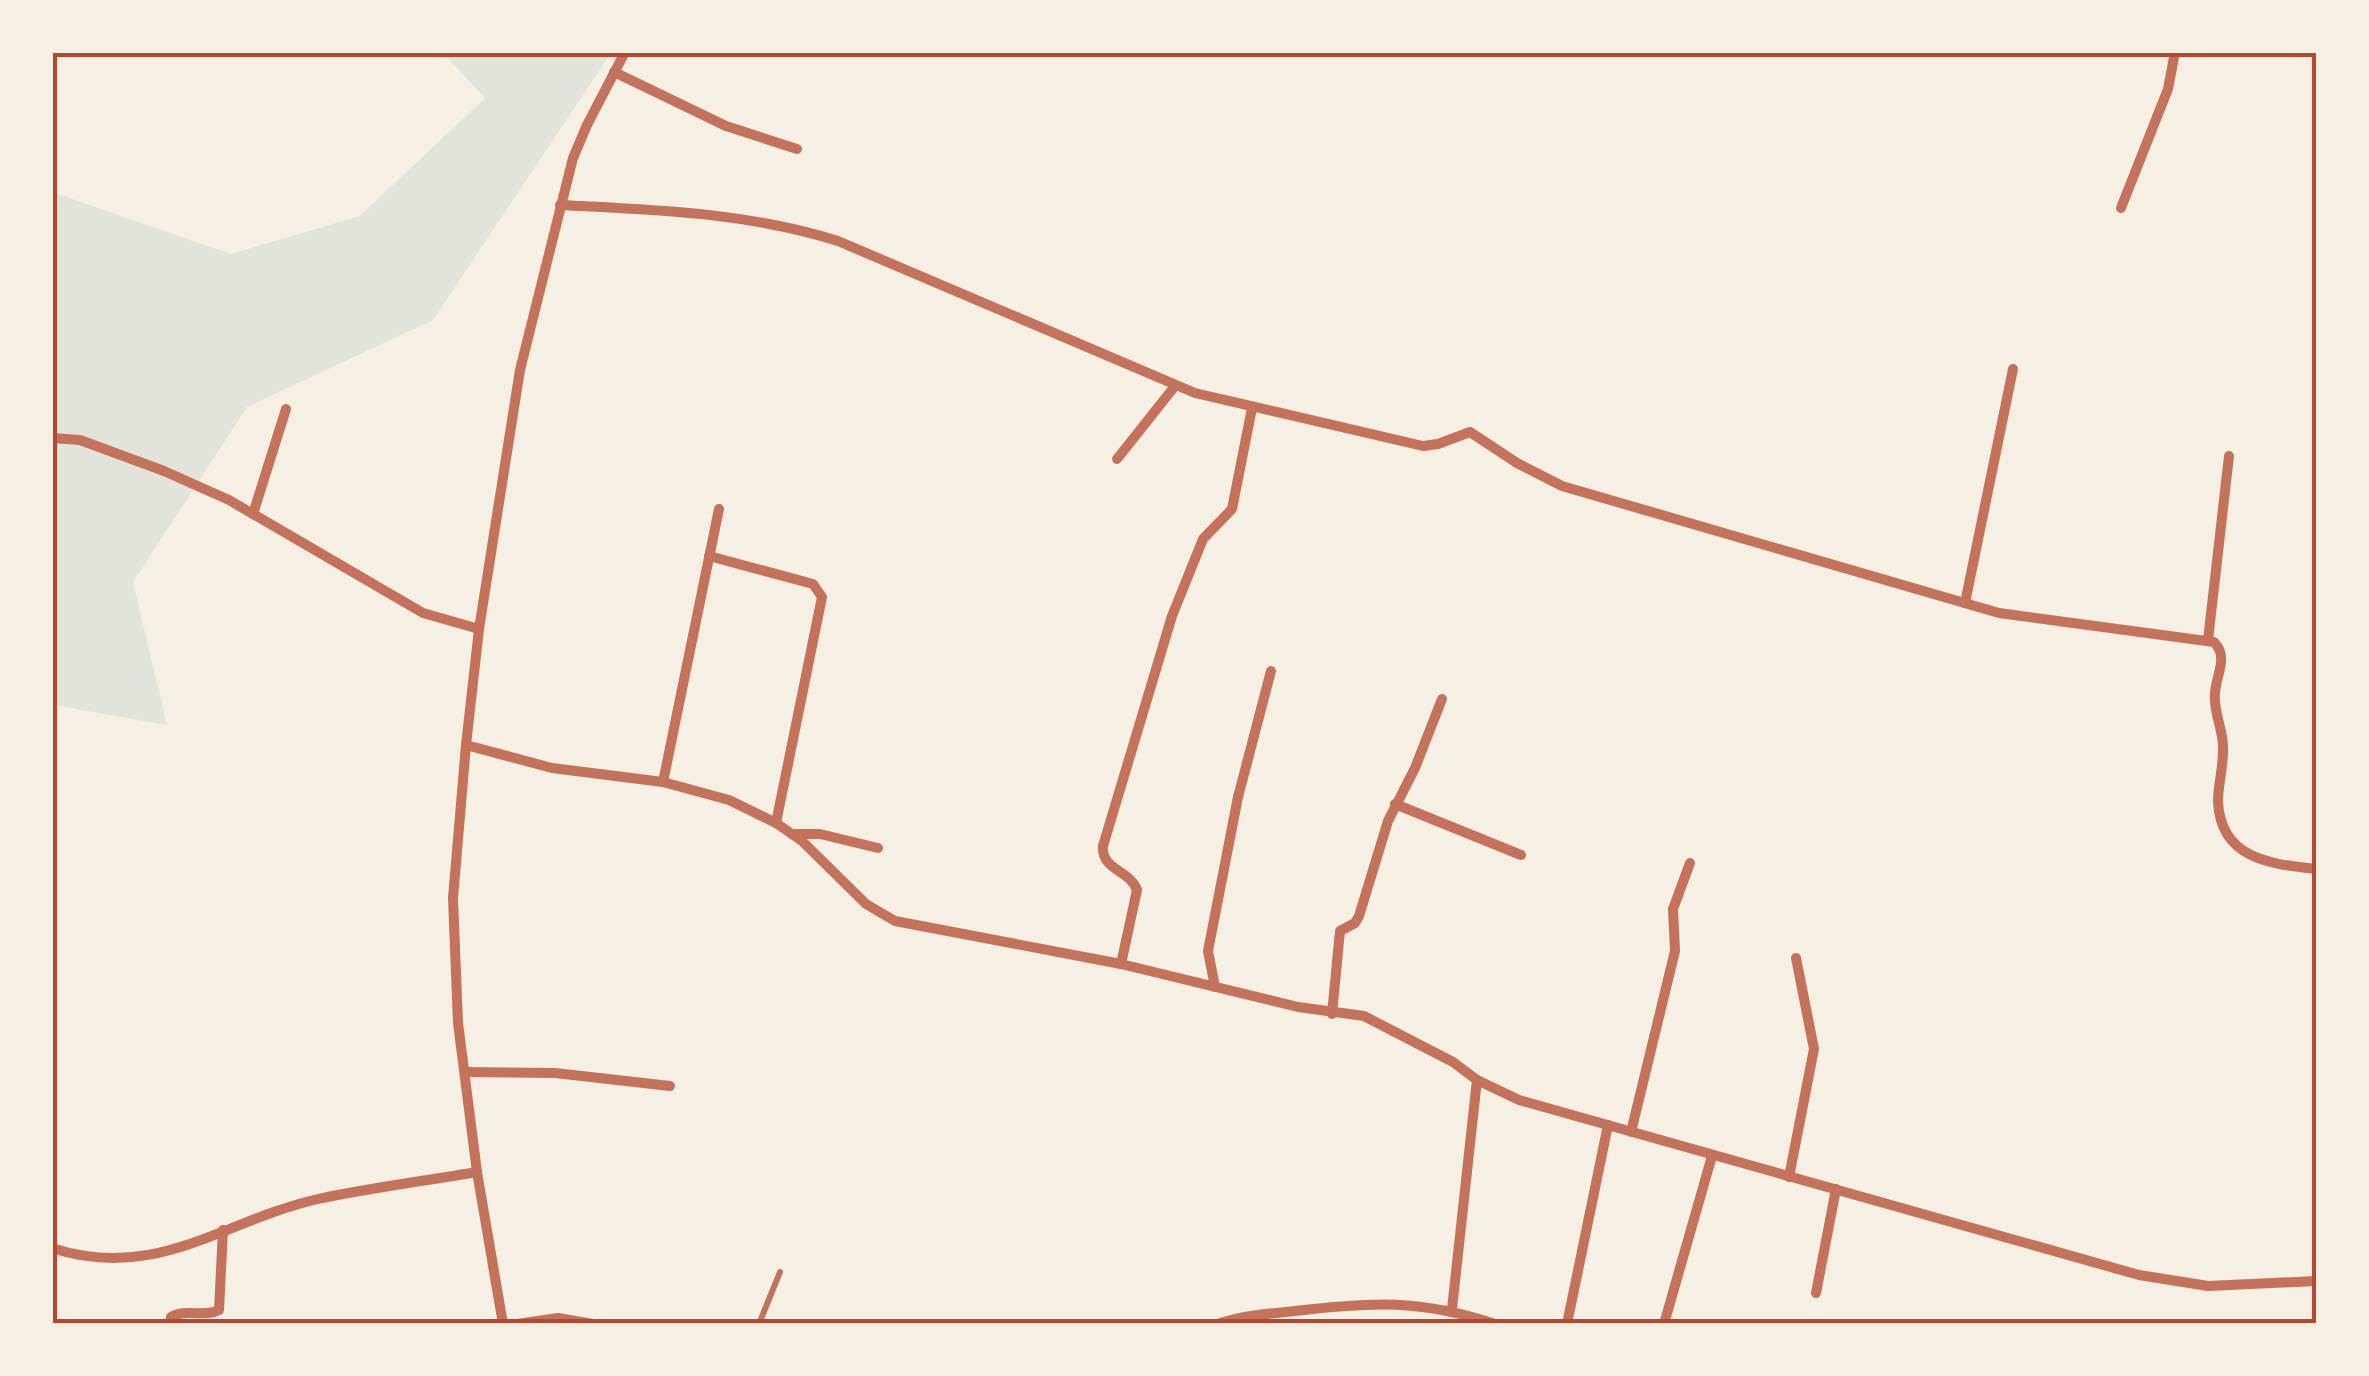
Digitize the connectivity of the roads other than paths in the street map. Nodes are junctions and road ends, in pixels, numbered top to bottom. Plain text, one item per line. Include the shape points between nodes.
1 (625, 52) edge
2 (2175, 52) edge
3 (614, 72) junction
4 (797, 149) dead end
5 (560, 205) junction
6 (2122, 208) dead end
7 (2014, 368) dead end
8 (1175, 386) junction
9 (1252, 408) junction
10 (286, 410) dead end
11 (52, 438) edge
12 (2230, 456) dead end
13 (1117, 459) dead end
14 (719, 510) dead end
15 (253, 514) junction
16 (709, 556) junction
17 (1965, 603) junction
18 (479, 628) junction
19 (2208, 640) junction
20 (1272, 672) dead end
21 (1442, 699) dead end
22 (466, 745) junction
23 (663, 782) junction
24 (1395, 804) junction
25 (776, 823) junction
26 (792, 834) junction
27 (878, 848) dead end
28 (1521, 855) dead end
29 (1690, 863) dead end
30 (2316, 869) edge
31 (1796, 958) dead end
32 (1121, 964) junction
33 (1215, 987) junction
34 (1332, 1014) junction
35 (465, 1072) junction
36 (1477, 1080) junction
37 (670, 1086) dead end
38 (1608, 1125) junction
39 (1630, 1132) junction
40 (1712, 1156) junction
41 (477, 1172) junction
42 (1789, 1177) junction
43 (1836, 1189) junction
44 (223, 1230) junction
45 (52, 1248) edge
46 (780, 1272) dead end
47 (2316, 1281) edge
48 (1816, 1293) dead end
49 (1452, 1309) junction
50 (170, 1324) edge
51 (503, 1324) edge
52 (517, 1324) edge
53 (593, 1324) edge
54 (760, 1324) edge
55 (1218, 1324) edge
56 (1495, 1324) edge
57 (1568, 1324) edge
58 (1664, 1324) edge

1 - 3 street
2 - 6 street via 2168,89
3 - 4 street via 726,126
3 - 5 street via 586,124
5 - 8 street via 704,212 799,229
5 - 18 street via 520,370
7 - 17 street
8 - 9 street
8 - 13 street
9 - 17 street via 1423,446 1470,432 1562,486
9 - 32 street via 1232,509 1202,539 1172,616 1103,846 1106,862 1137,890
10 - 15 street
11 - 15 street via 80,440 164,471
12 - 19 street
14 - 16 street
15 - 18 street via 423,613
16 - 23 street
16 - 25 street via 814,584 821,592
17 - 19 street via 2025,618
18 - 22 street
19 - 30 street via 2222,656 2214,703 2224,749 2218,796 2225,826 2255,859
20 - 33 street via 1238,796 1208,951
21 - 24 street
22 - 23 street via 552,768
22 - 35 street via 453,898
23 - 25 street via 729,800
24 - 28 street
24 - 34 street via 1359,916 1340,931
25 - 26 street
26 - 27 street
26 - 32 street via 866,904 894,921
29 - 39 street via 1673,909 1674,951
31 - 42 street via 1814,1049
32 - 33 street
33 - 34 street
34 - 36 street via 1376,1020
35 - 37 street
35 - 41 street
36 - 38 street via 1519,1100
36 - 49 street
38 - 39 street
38 - 57 street
39 - 40 street
40 - 42 street
40 - 58 street
41 - 44 street via 317,1200
41 - 51 street
42 - 43 street
43 - 47 street via 2176,1283
43 - 48 street
44 - 45 street via 136,1259 81,1258
44 - 50 street via 219,1310 175,1314
46 - 54 lane
49 - 55 street via 1359,1304
49 - 56 street
52 - 53 street via 558,1318

